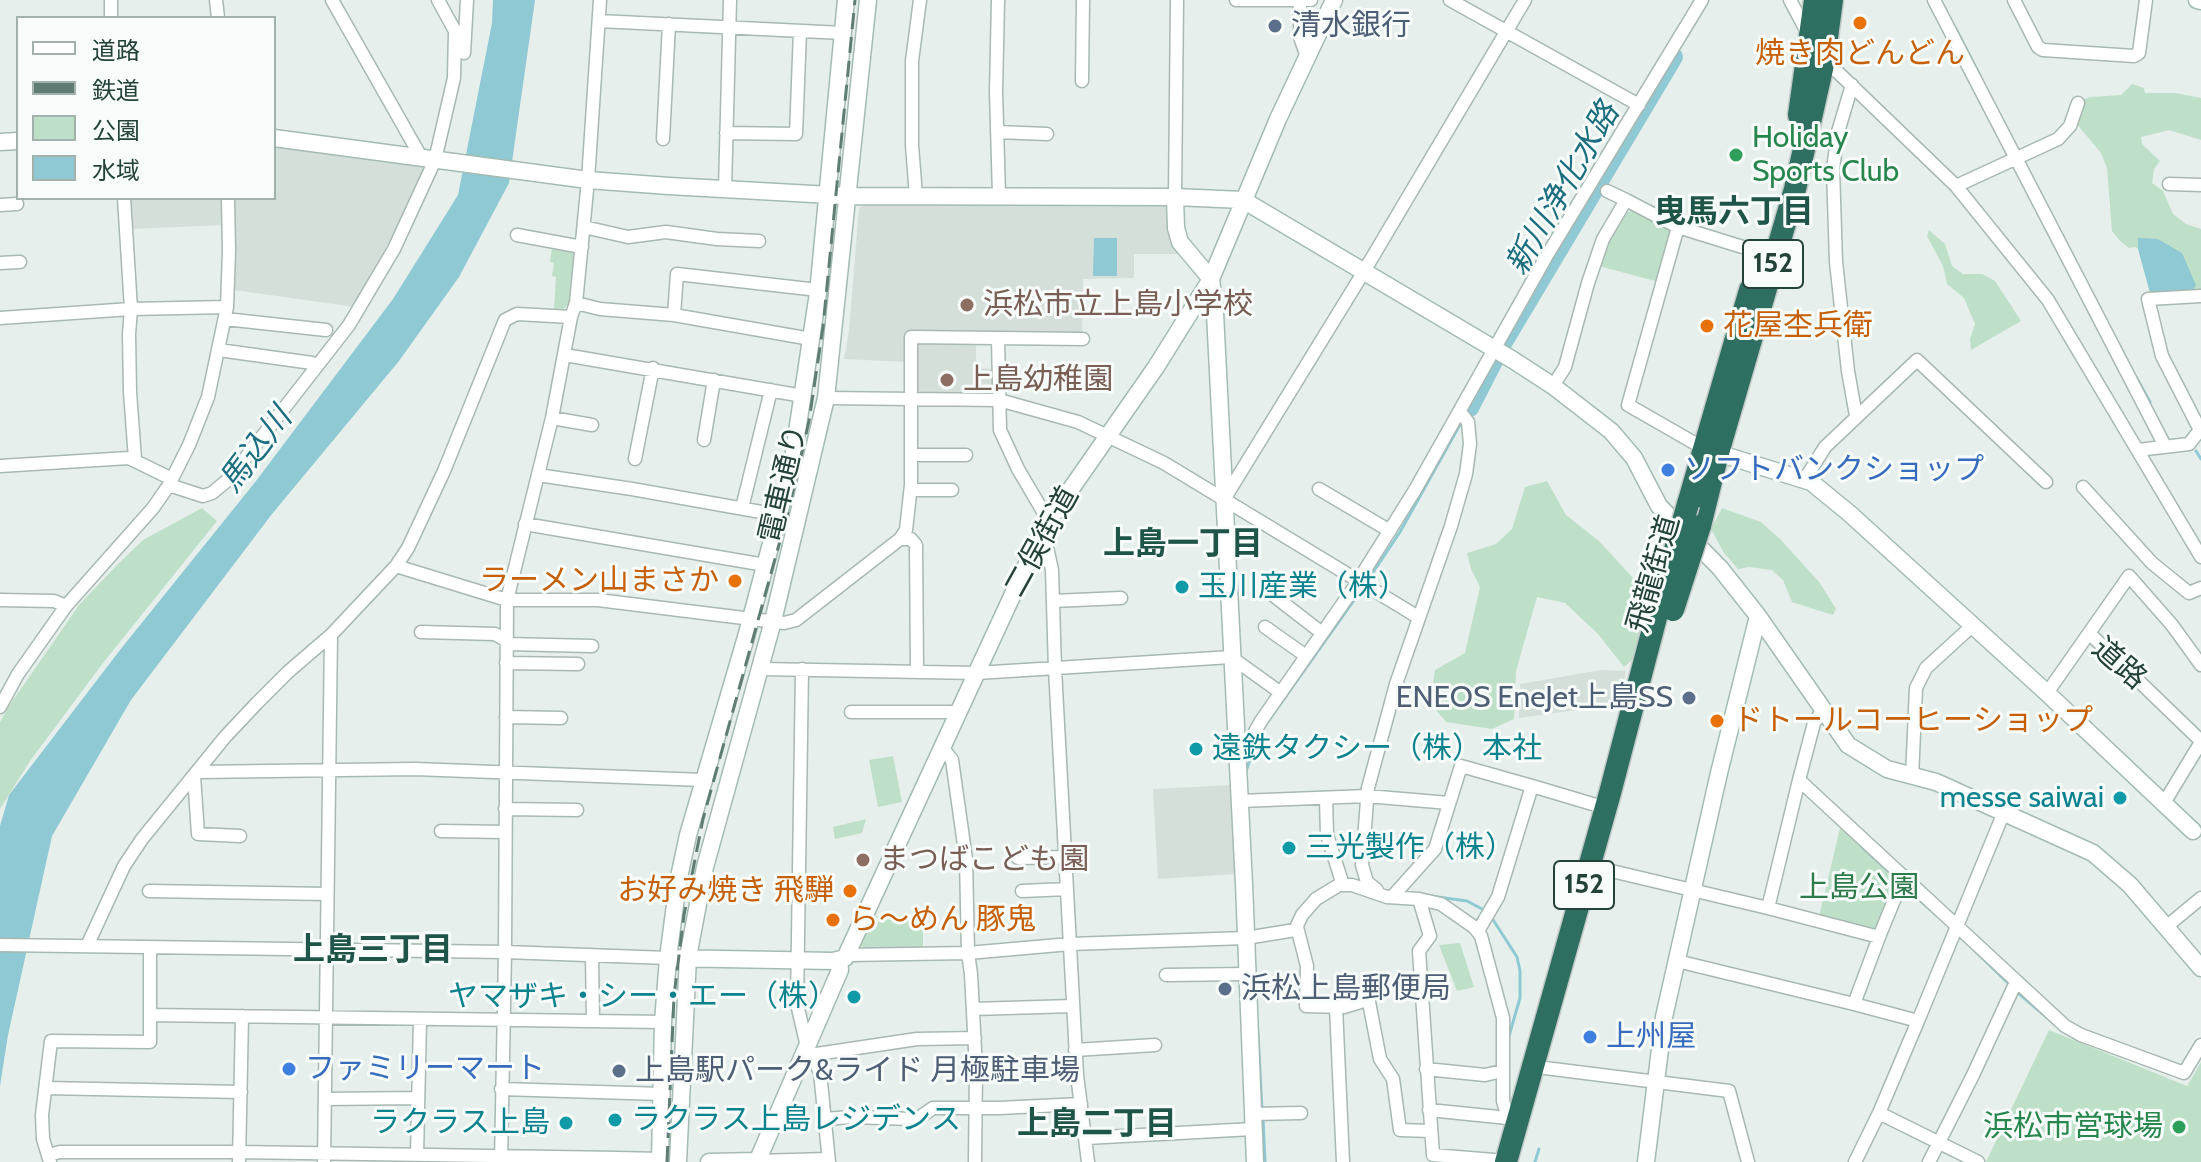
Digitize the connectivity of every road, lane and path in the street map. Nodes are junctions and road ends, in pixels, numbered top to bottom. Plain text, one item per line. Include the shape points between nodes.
1 (332, 0) edge
2 (438, 0) edge
3 (467, 0) edge
4 (600, 0) edge
5 (730, 0) edge
6 (846, 0) edge
7 (868, 0) edge
8 (920, 0) edge
9 (998, 0) edge
10 (1083, 0) edge
11 (1177, 0) edge
12 (1236, 0) edge
13 (1334, 0) edge
14 (1450, 0) edge
15 (1525, 0) edge
16 (1702, 0) edge
17 (1790, 0) edge
18 (1815, 0) edge
19 (1832, 0) edge
20 (1934, 0) edge
21 (2014, 0) edge
22 (2146, 0) edge
23 (1303, 1) edge
24 (599, 21) junction
25 (669, 24) junction
26 (730, 27) junction
27 (1507, 30) junction
28 (800, 31) junction
29 (843, 33) junction
30 (1810, 38) junction
31 (1307, 57) junction
32 (1824, 60) junction
33 (1082, 81) dead end
34 (1852, 85) junction
35 (2078, 103) dead end
36 (1639, 105) junction
37 (446, 115) junction
38 (997, 132) junction
39 (726, 133) junction
40 (1047, 134) dead end
41 (276, 138) edge
42 (663, 139) dead end
43 (2016, 157) junction
44 (434, 160) junction
45 (588, 180) junction
46 (2169, 184) dead end
47 (2201, 185) edge
48 (1956, 186) junction
49 (725, 189) junction
50 (1607, 191) dead end
51 (829, 195) junction
52 (848, 196) junction
53 (916, 196) junction
54 (999, 196) junction
55 (1175, 197) junction
56 (124, 200) edge
57 (228, 200) edge
58 (1243, 200) junction
59 (1626, 200) junction
60 (17, 204) dead end
61 (0, 205) edge
62 (584, 227) junction
63 (1678, 227) junction
64 (517, 235) dead end
65 (759, 241) dead end
66 (582, 247) junction
67 (1762, 253) junction
68 (20, 262) dead end
69 (0, 263) edge
70 (1363, 273) junction
71 (1211, 279) junction
72 (818, 290) junction
73 (2201, 296) edge
74 (576, 303) junction
75 (131, 309) junction
76 (226, 313) junction
77 (674, 315) junction
78 (571, 317) junction
79 (0, 318) edge
80 (326, 330) dead end
81 (998, 338) junction
82 (811, 339) junction
83 (1083, 339) dead end
84 (219, 350) junction
85 (1498, 352) junction
86 (565, 355) junction
87 (312, 363) dead end
88 (653, 368) junction
89 (714, 380) junction
90 (1553, 386) junction
91 (771, 390) junction
92 (803, 396) junction
93 (826, 398) junction
94 (910, 399) junction
95 (999, 400) junction
96 (1464, 416) junction
97 (1856, 416) junction
98 (552, 418) junction
99 (592, 425) dead end
100 (2200, 430) edge
101 (1108, 435) junction
102 (704, 440) dead end
103 (2165, 446) junction
104 (2138, 450) junction
105 (1710, 451) junction
106 (911, 455) junction
107 (966, 455) dead end
108 (135, 459) junction
109 (635, 459) dead end
110 (0, 466) edge
111 (538, 475) junction
112 (1805, 479) junction
113 (170, 482) junction
114 (2046, 482) dead end
115 (2083, 487) dead end
116 (1319, 489) dead end
117 (911, 490) junction
118 (952, 490) dead end
119 (1223, 501) junction
120 (742, 508) junction
121 (778, 515) junction
122 (525, 524) junction
123 (1046, 525) junction
124 (1390, 531) junction
125 (900, 539) junction
126 (2201, 557) edge
127 (765, 565) junction
128 (396, 566) junction
129 (1363, 582) junction
130 (2201, 588) edge
131 (1269, 592) dead end
132 (1121, 598) dead end
133 (0, 600) edge
134 (507, 600) junction
135 (1053, 601) junction
136 (66, 606) junction
137 (1666, 608) junction
138 (1758, 616) junction
139 (1418, 617) junction
140 (751, 618) junction
141 (773, 621) junction
142 (1972, 626) junction
143 (1265, 627) dead end
144 (421, 632) dead end
145 (1322, 633) junction
146 (2089, 633) junction
147 (331, 635) junction
148 (507, 642) junction
149 (592, 646) dead end
150 (1306, 656) junction
151 (1231, 657) junction
152 (506, 663) junction
153 (578, 664) dead end
154 (2201, 665) edge
155 (761, 669) junction
156 (802, 669) junction
157 (1055, 669) junction
158 (917, 671) junction
159 (977, 673) junction
160 (1281, 693) junction
161 (2047, 693) junction
162 (0, 707) edge
163 (1822, 711) junction
164 (851, 712) dead end
165 (958, 712) junction
166 (506, 717) junction
167 (561, 718) dead end
168 (2201, 741) edge
169 (942, 747) junction
170 (1238, 762) junction
171 (330, 769) junction
172 (505, 773) junction
173 (196, 774) junction
174 (1912, 777) junction
175 (703, 780) junction
176 (1799, 780) junction
177 (1532, 786) junction
178 (1367, 796) junction
179 (1326, 798) junction
180 (1244, 801) junction
181 (1449, 803) junction
182 (2164, 803) junction
183 (1606, 808) junction
184 (505, 809) junction
185 (577, 810) dead end
186 (2004, 812) junction
187 (441, 831) dead end
188 (505, 832) junction
189 (2197, 835) edge
190 (240, 836) dead end
191 (1065, 857) junction
192 (1018, 858) dead end
193 (1603, 869) junction
194 (1902, 881) junction
195 (1343, 885) junction
196 (1067, 889) junction
197 (149, 891) dead end
198 (1022, 891) dead end
199 (1693, 892) junction
200 (327, 894) junction
201 (1389, 897) junction
202 (2201, 898) edge
203 (1419, 899) junction
204 (1768, 908) junction
205 (1297, 927) junction
206 (2166, 927) junction
207 (1478, 931) junction
208 (1956, 931) junction
209 (1879, 937) junction
210 (1250, 938) junction
211 (1070, 944) junction
212 (0, 945) edge
213 (87, 946) junction
214 (150, 948) junction
215 (326, 950) junction
216 (505, 952) junction
217 (968, 953) junction
218 (592, 955) junction
219 (688, 957) junction
220 (668, 958) junction
221 (843, 958) junction
222 (798, 960) junction
223 (1677, 961) junction
224 (2201, 968) edge
225 (1247, 974) junction
226 (1166, 975) dead end
227 (2014, 986) junction
228 (1854, 1004) junction
229 (1073, 1006) junction
230 (1336, 1007) junction
231 (973, 1009) junction
232 (150, 1015) junction
233 (242, 1016) junction
234 (328, 1018) junction
235 (420, 1020) junction
236 (502, 1021) junction
237 (593, 1021) junction
238 (1918, 1021) junction
239 (663, 1022) junction
240 (975, 1038) junction
241 (1155, 1045) dead end
242 (2201, 1045) edge
243 (1075, 1050) junction
244 (808, 1051) junction
245 (1545, 1068) junction
246 (1426, 1069) junction
247 (1502, 1071) junction
248 (1655, 1081) junction
249 (46, 1088) junction
250 (501, 1089) junction
251 (241, 1092) junction
252 (662, 1094) junction
253 (418, 1098) junction
254 (325, 1099) junction
255 (1081, 1104) junction
256 (975, 1106) junction
257 (1429, 1110) junction
258 (1301, 1113) dead end
259 (1879, 1113) junction
260 (1258, 1118) junction
261 (824, 1119) junction
262 (1512, 1120) junction
263 (1430, 1131) junction
264 (1086, 1138) junction
265 (1938, 1144) junction
266 (417, 1155) junction
267 (239, 1157) edge
268 (49, 1158) edge
269 (324, 1158) edge
270 (501, 1159) edge
271 (617, 1160) edge
272 (829, 1160) edge
273 (660, 1161) edge
274 (678, 1162) edge
275 (709, 1162) edge
276 (757, 1162) edge
277 (975, 1162) edge
278 (1088, 1162) edge
279 (1255, 1162) edge
280 (1343, 1162) edge
281 (1506, 1162) edge
282 (1521, 1162) edge
283 (1646, 1162) edge
284 (1748, 1162) edge
285 (1855, 1162) edge
286 (1929, 1162) edge
287 (1978, 1162) edge

1 - 44 street
2 - 37 street via 456,37
3 - 37 street via 463,61
4 - 24 street
5 - 26 street
6 - 29 street, 電車通り
7 - 52 street, 電車通り
8 - 53 street via 911,90
9 - 38 street
10 - 33 street
11 - 55 street
12 - 23 street
13 - 31 street, 二俣街道
14 - 27 street
15 - 27 street
16 - 36 street
17 - 30 street
18 - 30 highway, 飛龍街道 / 152
19 - 32 highway, 飛龍街道 / 152
20 - 43 street
21 - 22 street via 2043,50 2134,56 2139,53
23 - 31 street via 1300,37
24 - 25 street
24 - 45 street
25 - 26 street
25 - 42 street
26 - 28 street
26 - 39 street
27 - 36 street
27 - 70 street
28 - 29 street
28 - 39 street via 796,134
29 - 51 street, 電車通り
30 - 32 street
30 - 67 highway, 飛龍街道 / 152 via 1798,115
31 - 58 street, 二俣街道
32 - 34 street
32 - 105 highway, 飛龍街道 / 152 via 1795,189
34 - 48 street
34 - 97 street via 1833,169 1836,271
35 - 43 street via 2070,126 2058,139
36 - 85 street
37 - 44 street
38 - 40 street
38 - 54 street
39 - 49 street
41 - 44 street
43 - 48 street
43 - 103 street
44 - 45 street
44 - 113 street via 394,249 349,325 229,479 203,496
45 - 49 street
45 - 62 street
46 - 47 street
48 - 104 street via 2048,300
49 - 51 street
50 - 59 street
51 - 52 street
51 - 72 street, 電車通り
52 - 53 street
52 - 93 street, 電車通り
53 - 54 street
54 - 55 street
55 - 58 street
55 - 71 street via 1180,242
56 - 75 street
57 - 76 street
58 - 70 street
58 - 71 street, 二俣街道
59 - 63 street
59 - 90 street via 1603,239 1565,367
60 - 61 street
62 - 65 street via 628,237 666,232
62 - 66 street
63 - 67 street
63 - 105 street via 1628,405
64 - 66 street
66 - 74 street
67 - 105 highway, 飛龍街道 / 152
68 - 69 street
70 - 85 street
70 - 119 street
71 - 101 street, 二俣街道
71 - 119 street
72 - 77 street via 677,274
72 - 82 street, 電車通り
73 - 100 street via 2148,299 2162,356
74 - 77 street
74 - 78 street
75 - 76 street
75 - 79 street
75 - 108 street
76 - 80 street
76 - 84 street
77 - 82 street
78 - 86 street
78 - 128 street via 517,314 505,320 432,499
81 - 83 street
81 - 94 street via 911,337
81 - 95 street
82 - 92 street, 電車通り
84 - 87 street
84 - 113 street via 208,397
85 - 90 street
85 - 96 street
86 - 88 street
86 - 98 street
88 - 89 street
88 - 109 street
89 - 91 street
89 - 102 street
90 - 138 street via 1611,431 1634,458 1659,506
91 - 92 street
91 - 120 street
92 - 121 street, 電車通り
93 - 94 street
93 - 141 street, 電車通り
94 - 95 street
94 - 106 street
95 - 101 street
95 - 123 street via 1000,430
96 - 124 street
96 - 139 street via 1470,444 1466,474
97 - 112 street via 1825,447
97 - 114 street via 1917,360
98 - 99 street
98 - 111 street
100 - 103 street via 2189,444
101 - 119 street
101 - 123 street, 二俣街道
103 - 104 street
104 - 126 street
105 - 112 street
105 - 137 highway, 飛龍街道 / 152, bridge via 1688,504
105 - 137 highway, 飛龍街道 / 152, bridge via 1700,526
106 - 107 street
106 - 117 street
108 - 110 street
108 - 113 street
111 - 120 street
111 - 122 street
112 - 142 street
113 - 136 street
115 - 130 street via 2152,563 2189,593
116 - 124 street
117 - 118 street
117 - 125 street
119 - 129 street
119 - 151 street
120 - 121 street
121 - 127 street, 電車通り
122 - 127 street
122 - 134 street
123 - 135 street
123 - 159 street, 二俣街道
124 - 129 street
125 - 141 street via 796,620
125 - 158 street via 916,545
127 - 140 street, 電車通り
128 - 134 street
128 - 147 street
129 - 139 street
129 - 145 street
131 - 145 street
132 - 135 street
133 - 136 street
134 - 140 street via 598,600
134 - 148 street
135 - 157 street
136 - 162 street
137 - 183 highway, 飛龍街道 / 152
137 - 193 highway, 飛龍街道 / 152
138 - 163 street
138 - 199 street
139 - 178 street
140 - 141 street
140 - 175 street, 電車通り
141 - 155 street, 電車通り
142 - 161 street
142 - 174 street via 1926,668 1916,688
143 - 150 street
144 - 148 street via 495,634
145 - 150 street
146 - 154 street via 2129,576
146 - 161 street, 道路
146 - 168 street, 道路
147 - 171 street
147 - 173 street via 257,703
148 - 149 street
148 - 152 street
150 - 160 street
151 - 157 street
151 - 160 street
151 - 170 street
152 - 153 street
152 - 166 street
155 - 156 street
155 - 219 street, 電車通り via 705,867
156 - 158 street
156 - 222 street
157 - 159 street
157 - 191 street
158 - 159 street
159 - 165 street, 二俣街道
160 - 170 street
161 - 182 street
163 - 174 street via 1848,745 1887,769
163 - 176 street
164 - 165 street
165 - 169 street, 二俣街道
166 - 167 street
166 - 172 street
168 - 182 street, 道路
169 - 217 street via 952,760 963,835
169 - 221 street, 二俣街道
170 - 180 street
171 - 172 street
171 - 173 street
171 - 200 street
172 - 175 street
172 - 184 street
173 - 190 street via 198,834
173 - 213 street via 131,854
174 - 186 street
175 - 220 street, 電車通り via 678,882
176 - 194 street
176 - 204 street
177 - 181 street via 1461,766
177 - 183 street
177 - 207 street via 1498,897
178 - 179 street
178 - 181 street
178 - 201 street via 1362,865 1367,882
179 - 180 street
179 - 195 street via 1327,835
180 - 210 street
181 - 201 street via 1435,849
182 - 189 street
183 - 262 highway, 飛龍街道 / 152
184 - 185 street
184 - 188 street
186 - 206 street via 2093,853
186 - 208 street
187 - 188 street
188 - 216 street
191 - 192 street
191 - 196 street
193 - 199 street
193 - 245 highway, 飛龍街道 / 152
194 - 208 street
194 - 209 street
195 - 201 street
195 - 205 street via 1316,899
196 - 198 street
196 - 211 street
197 - 200 street
199 - 204 street
199 - 223 street
200 - 215 street
201 - 203 street
202 - 206 street
203 - 207 street via 1441,904
203 - 246 street via 1430,936 1419,951
204 - 209 street
205 - 210 street
205 - 230 street via 1307,966 1306,1006
206 - 224 street
207 - 247 street via 1503,1018
208 - 227 street
208 - 238 street
209 - 228 street
210 - 211 street
210 - 225 street
211 - 217 street
211 - 229 street
212 - 213 street
213 - 214 street
214 - 215 street
214 - 232 street
215 - 216 street
215 - 234 street
216 - 218 street
216 - 236 street
217 - 221 street
217 - 231 street
218 - 220 street
218 - 237 street
219 - 220 street
219 - 222 street
219 - 274 street
220 - 239 street
221 - 222 street
221 - 244 street, 二俣街道
222 - 244 street via 797,1004
223 - 228 street
223 - 248 street
225 - 226 street
225 - 260 street
227 - 242 street via 2081,1035 2184,1073
227 - 265 street
228 - 238 street
229 - 231 street
229 - 243 street
230 - 263 street via 1369,1002 1380,1059 1393,1079 1400,1130
230 - 280 street
231 - 240 street
232 - 233 street
232 - 249 street via 150,1042 51,1041
233 - 234 street
233 - 251 street
234 - 235 street
234 - 254 street
235 - 236 street
235 - 253 street
236 - 237 street
236 - 250 street
237 - 239 street
238 - 259 street
239 - 252 street
240 - 244 street
240 - 256 street
241 - 243 street
243 - 255 street
244 - 261 street via 820,1072
244 - 276 street, 二俣街道
245 - 248 street
245 - 282 highway, 飛龍街道 / 152
246 - 247 street via 1485,1075
246 - 257 street
247 - 262 street via 1502,1096
248 - 283 street
248 - 284 street via 1729,1091
249 - 251 street
249 - 268 street via 43,1139
250 - 252 street
250 - 270 street
251 - 267 street
252 - 273 street
253 - 254 street
253 - 266 street
254 - 269 street
255 - 256 street
255 - 264 street
256 - 261 street via 933,1108 911,1119
256 - 277 street
257 - 262 street
257 - 263 street
258 - 260 street
259 - 265 street
259 - 285 street
260 - 264 street
260 - 279 street
261 - 272 street
262 - 281 highway, 飛龍街道 / 152
263 - 281 street via 1433,1155
264 - 278 street
265 - 286 street
265 - 287 street
266 - 269 street
266 - 270 street
267 - 268 street via 60,1152
267 - 269 street
270 - 271 street
271 - 273 street
272 - 276 street
275 - 276 street

